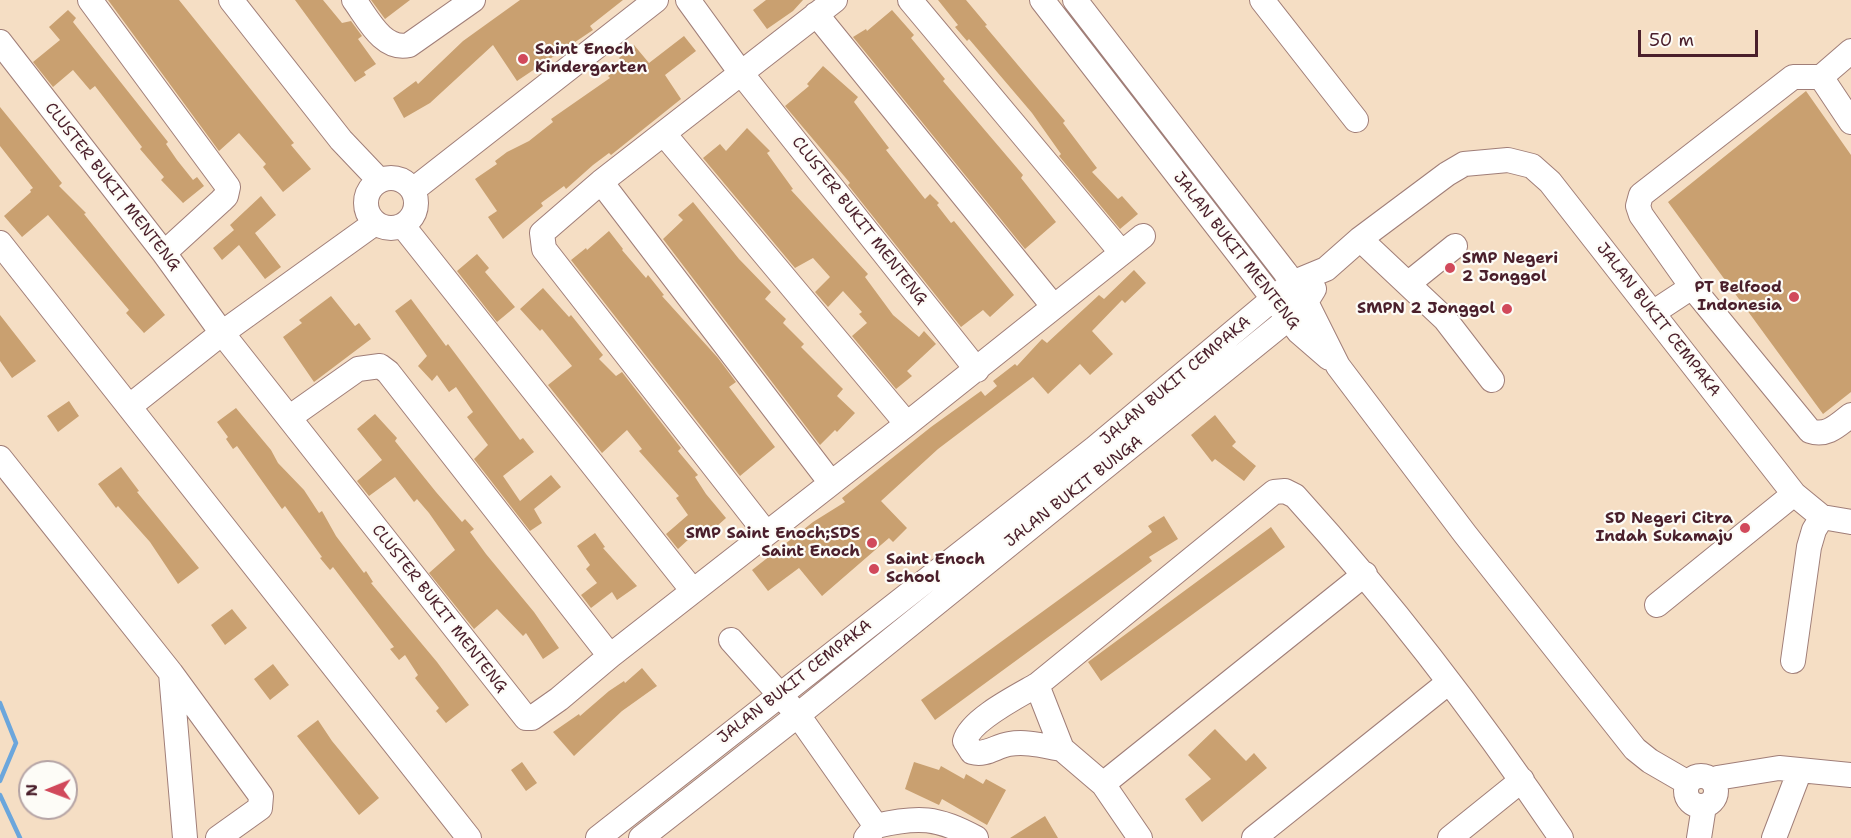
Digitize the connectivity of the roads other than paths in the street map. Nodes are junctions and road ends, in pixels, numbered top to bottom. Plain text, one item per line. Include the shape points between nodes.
1 (90, 0) edge
2 (231, 0) edge
3 (354, 0) edge
4 (656, 0) edge
5 (688, 0) edge
6 (910, 0) edge
7 (1041, 0) edge
8 (1075, 0) edge
9 (1262, 0) edge
10 (459, 4) edge
11 (825, 7) edge
12 (0, 42) edge
13 (1851, 51) edge
14 (741, 73) junction
15 (1821, 77) junction
16 (1356, 120) dead end
17 (1851, 122) edge
18 (664, 134) junction
19 (379, 180) junction
20 (601, 182) junction
21 (413, 190) junction
22 (375, 223) junction
23 (403, 226) junction
24 (1143, 236) dead end
25 (1360, 239) junction
26 (0, 243) edge
27 (1455, 246) dead end
28 (1121, 252) junction
29 (164, 253) junction
30 (1326, 269) junction
31 (1292, 283) junction
32 (1409, 283) junction
33 (1692, 287) junction
34 (1274, 299) junction
35 (1306, 302) junction
36 (1054, 307) junction
37 (1654, 312) junction
38 (1288, 319) junction
39 (222, 333) junction
40 (1338, 366) junction
41 (977, 370) junction
42 (1492, 380) dead end
43 (130, 406) junction
44 (1851, 415) edge
45 (290, 417) junction
46 (907, 424) junction
47 (1102, 457) junction
48 (0, 458) edge
49 (831, 483) junction
50 (1794, 494) junction
51 (1822, 517) junction
52 (1851, 522) edge
53 (766, 533) junction
54 (966, 563) junction
55 (1365, 574) junction
56 (693, 591) junction
57 (1657, 605) dead end
58 (731, 640) dead end
59 (610, 656) junction
60 (1793, 661) dead end
61 (171, 673) junction
62 (1449, 682) junction
63 (1037, 684) junction
64 (780, 694) junction
65 (798, 715) junction
66 (1062, 749) junction
67 (1800, 770) junction
68 (1851, 776) edge
69 (1522, 780) junction
70 (1713, 782) junction
71 (1688, 783) junction
72 (1103, 784) junction
73 (1704, 806) junction
74 (871, 832) edge
75 (186, 838) edge
76 (218, 838) edge
77 (469, 838) edge
78 (598, 838) edge
79 (641, 838) edge
80 (976, 838) edge
81 (1140, 838) edge
82 (1254, 838) edge
83 (1450, 838) edge
84 (1561, 838) edge
85 (1699, 838) edge
86 (1774, 838) edge

1 - 29 street via 228,187 222,201
2 - 19 street via 341,140
3 - 10 street via 386,42 397,48 409,45
4 - 21 street
5 - 14 street, CLUSTER BUKIT MENTENG
6 - 28 street
7 - 34 street, JALAN BUKIT MENTENG
8 - 31 street, JALAN BUKIT MENTENG
9 - 16 street
11 - 14 street
11 - 36 street
12 - 29 street, CLUSTER BUKIT MENTENG
13 - 15 street
14 - 18 street
14 - 41 street, CLUSTER BUKIT MENTENG
15 - 17 street
15 - 33 street via 1793,77 1641,195 1641,215
18 - 20 street
18 - 46 street
19 - 21 street via 398,178
19 - 22 street via 367,196 369,215
20 - 49 street
20 - 53 street via 542,233 544,249
21 - 23 street via 415,211
22 - 23 street via 393,229
22 - 39 street
23 - 56 street
24 - 28 street, CLUSTER BUKIT MENTENG
25 - 30 street, JALAN BUKIT CEMPAKA
25 - 32 street
25 - 37 street, JALAN BUKIT CEMPAKA via 1464,164 1508,160 1532,166 1550,182
26 - 43 street
27 - 32 street
28 - 36 street, CLUSTER BUKIT MENTENG
29 - 39 street, CLUSTER BUKIT MENTENG
30 - 31 street, JALAN BUKIT CEMPAKA
30 - 35 street, JALAN BUKIT BUNGA
31 - 34 street, JALAN BUKIT CEMPAKA
31 - 35 street, JALAN BUKIT MENTENG
32 - 42 street via 1445,319
33 - 37 street
33 - 44 street via 1810,432 1819,435 1830,431
34 - 38 street, JALAN BUKIT MENTENG
34 - 47 street, JALAN BUKIT CEMPAKA
35 - 38 street, JALAN BUKIT BUNGA
35 - 40 street, JALAN BUKIT MENTENG
36 - 41 street, CLUSTER BUKIT MENTENG
37 - 50 street, JALAN BUKIT CEMPAKA
38 - 40 street, JALAN BUKIT MENTENG
38 - 47 street, JALAN BUKIT BUNGA
39 - 43 street
39 - 45 street, CLUSTER BUKIT MENTENG
40 - 71 street via 1635,750
41 - 46 street, CLUSTER BUKIT MENTENG
43 - 77 street
45 - 59 street via 358,369 380,366
45 - 59 street, CLUSTER BUKIT MENTENG via 526,718 559,699
46 - 49 street, CLUSTER BUKIT MENTENG
47 - 54 street, JALAN BUKIT BUNGA
48 - 61 street
49 - 53 street, CLUSTER BUKIT MENTENG
50 - 51 street, JALAN BUKIT CEMPAKA
50 - 57 street
51 - 52 street, JALAN BUKIT CEMPAKA
51 - 60 street via 1809,547
53 - 56 street, CLUSTER BUKIT MENTENG
54 - 64 street, JALAN BUKIT CEMPAKA
54 - 65 street, JALAN BUKIT BUNGA
55 - 62 street
55 - 63 street via 1295,496 1285,491 1274,492
55 - 72 street
56 - 59 street, CLUSTER BUKIT MENTENG
58 - 64 street
61 - 75 street
61 - 76 street via 261,796 260,808
62 - 69 street
62 - 82 street
63 - 66 street
63 - 66 street via 972,728 965,741 978,754 1027,742
64 - 65 street
64 - 78 street, JALAN BUKIT CEMPAKA
65 - 74 street
65 - 79 street, JALAN BUKIT BUNGA
66 - 72 street
67 - 68 street
67 - 70 street via 1779,768 1717,778
67 - 86 street
69 - 83 street
69 - 84 street
70 - 71 street via 1700,776
70 - 73 street via 1715,796
71 - 73 street via 1686,793 1691,802
72 - 81 street
73 - 85 street
74 - 80 street via 918,818 948,824

